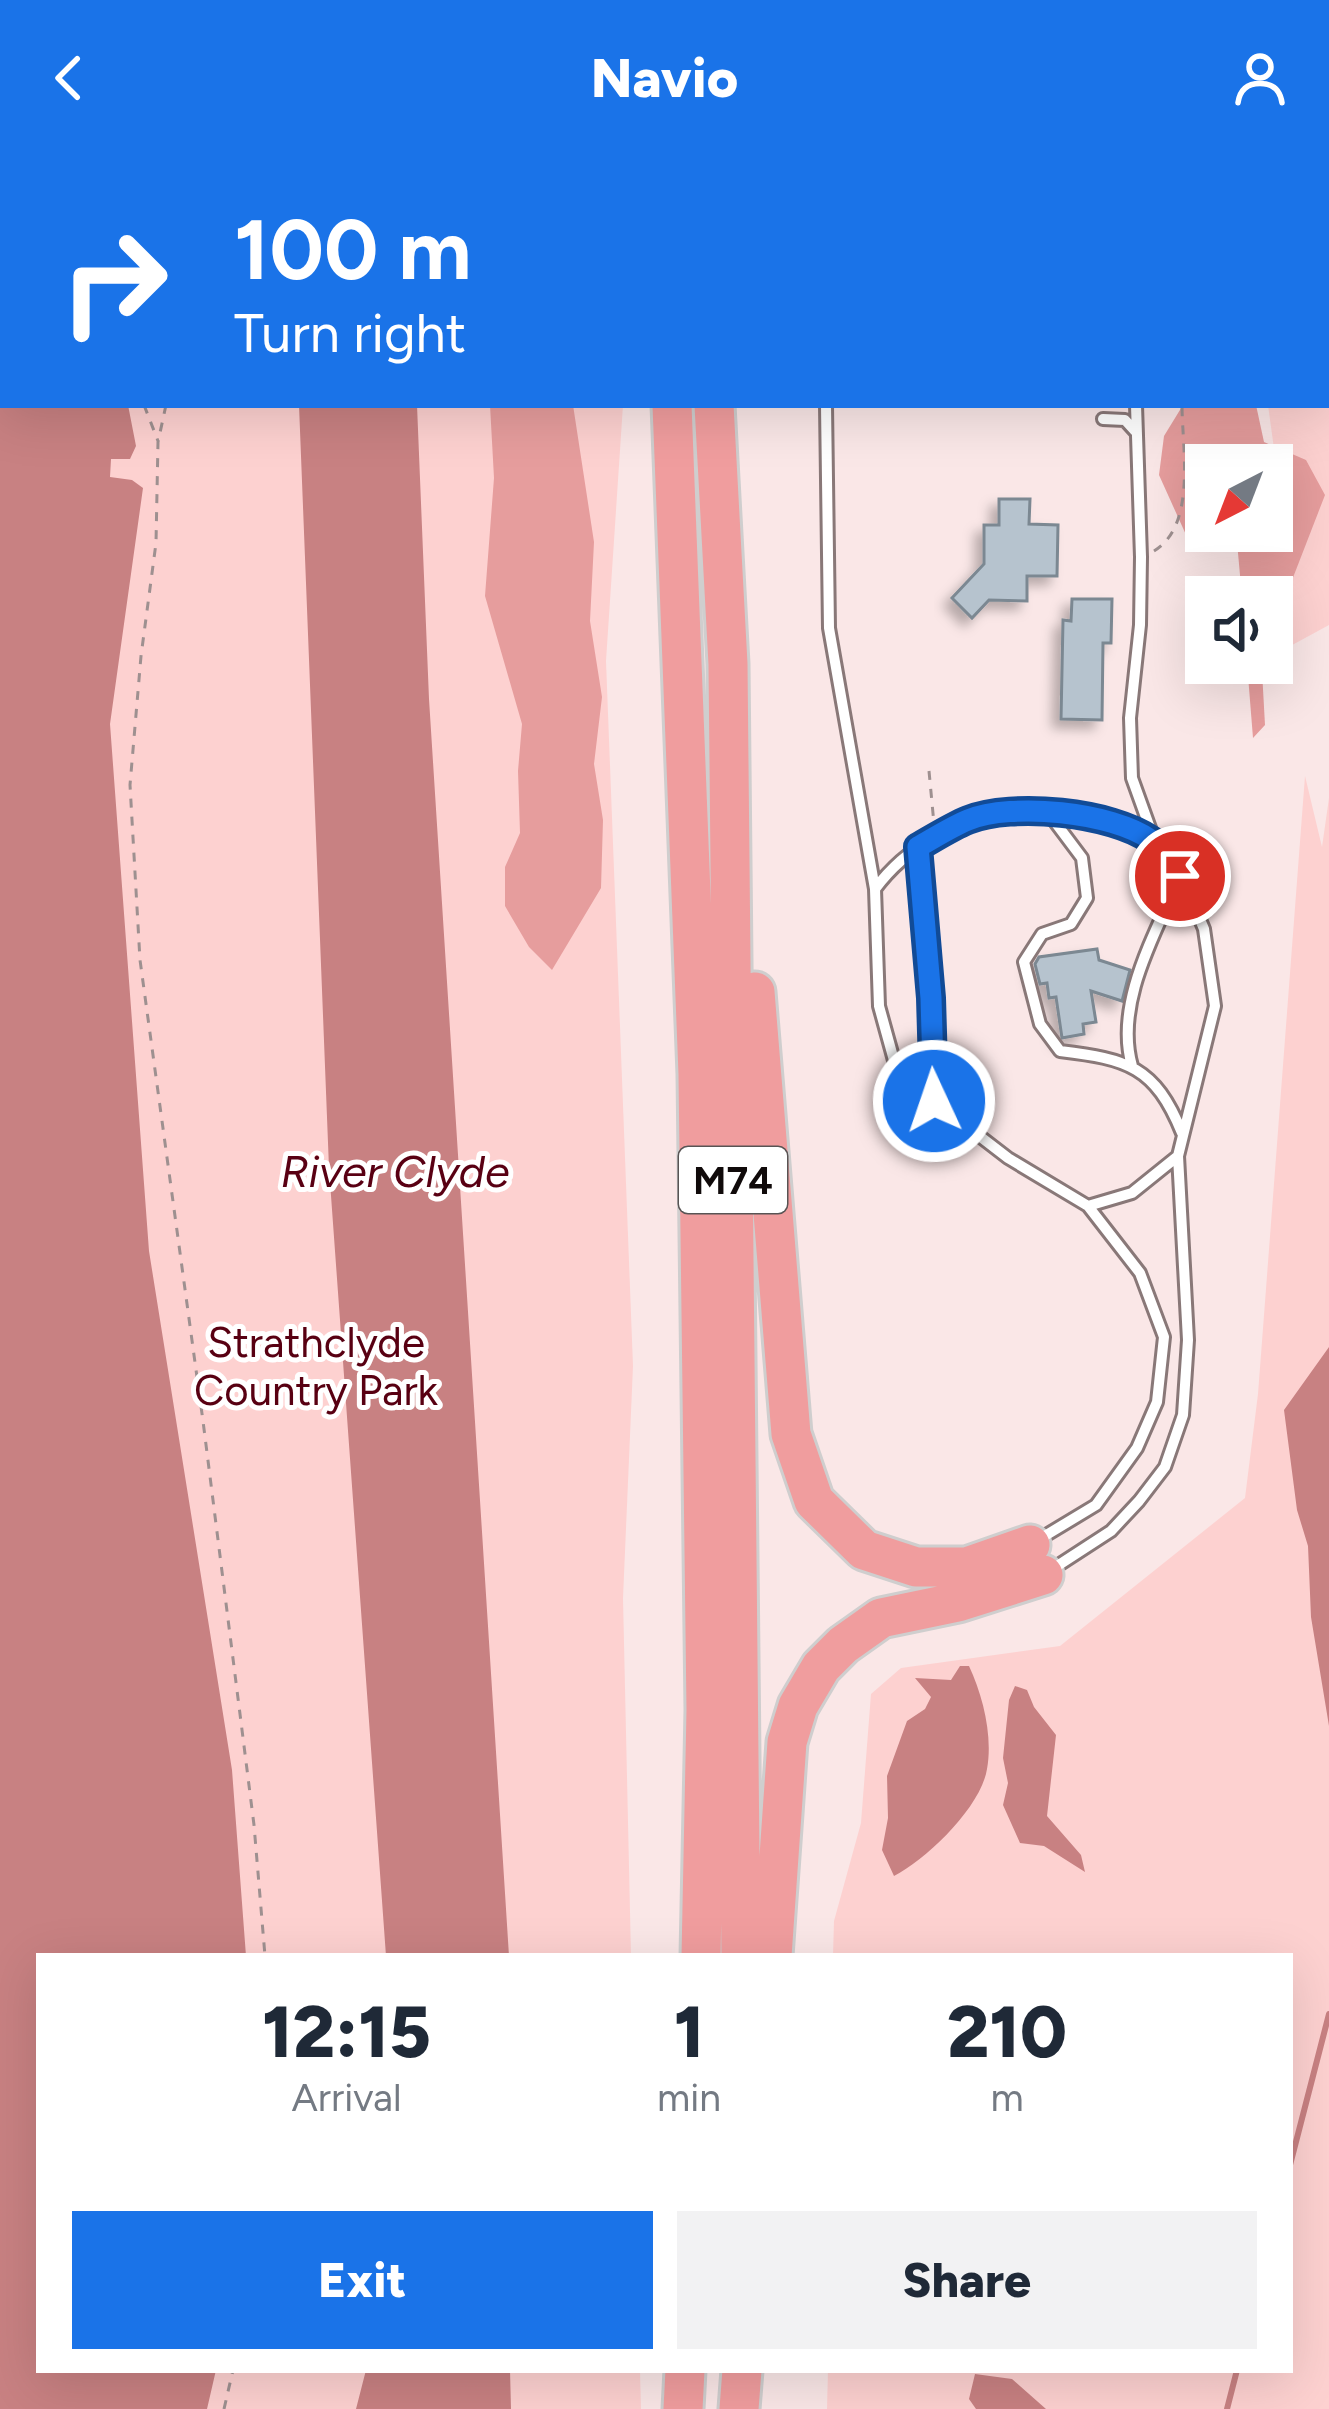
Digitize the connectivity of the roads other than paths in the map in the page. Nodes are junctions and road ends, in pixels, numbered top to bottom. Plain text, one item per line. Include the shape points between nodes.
1 (672, 408) edge
2 (713, 408) edge
3 (826, 408) edge
4 (1136, 408) edge
5 (1103, 418) dead end
6 (1136, 430) junction
7 (728, 664) junction
8 (1049, 814) junction
9 (1155, 842) junction
10 (918, 847) junction
11 (1180, 876) junction
12 (875, 890) junction
13 (1133, 1069) junction
14 (934, 1101) junction
15 (1182, 1135) junction
16 (1178, 1156) junction
17 (1088, 1206) junction
18 (1036, 1560) junction
19 (701, 1953) edge
20 (741, 1953) edge
21 (772, 1953) edge
22 (685, 2373) edge
23 (742, 2373) edge
24 (683, 2409) edge
25 (739, 2409) edge

1 - 19 highway, M74 via 699,1121
2 - 7 highway, M74
3 - 12 lane via 829,628
4 - 6 lane
5 - 6 lane
6 - 9 lane via 1141,556 1132,778
7 - 18 highway via 791,1434 814,1501 864,1550 916,1568
7 - 20 highway, M74
8 - 9 lane via 1098,817
8 - 10 lane via 971,819
8 - 13 lane via 1082,858 1087,898 1071,924 1042,934 1024,962 1040,1024 1060,1051
9 - 11 lane
10 - 12 lane
10 - 14 lane
11 - 13 lane via 1126,1018
11 - 15 lane via 1204,929 1215,1006
12 - 14 lane via 878,1006 896,1064
13 - 15 lane via 1168,1100
14 - 17 lane
15 - 16 lane
16 - 17 lane via 1132,1192
16 - 18 lane via 1188,1340 1183,1415 1166,1467 1112,1531
17 - 18 lane via 1140,1273 1164,1337 1157,1402 1137,1448 1096,1505
18 - 21 highway via 958,1602 881,1618 821,1667 787,1742
22 - 24 highway
23 - 25 highway

